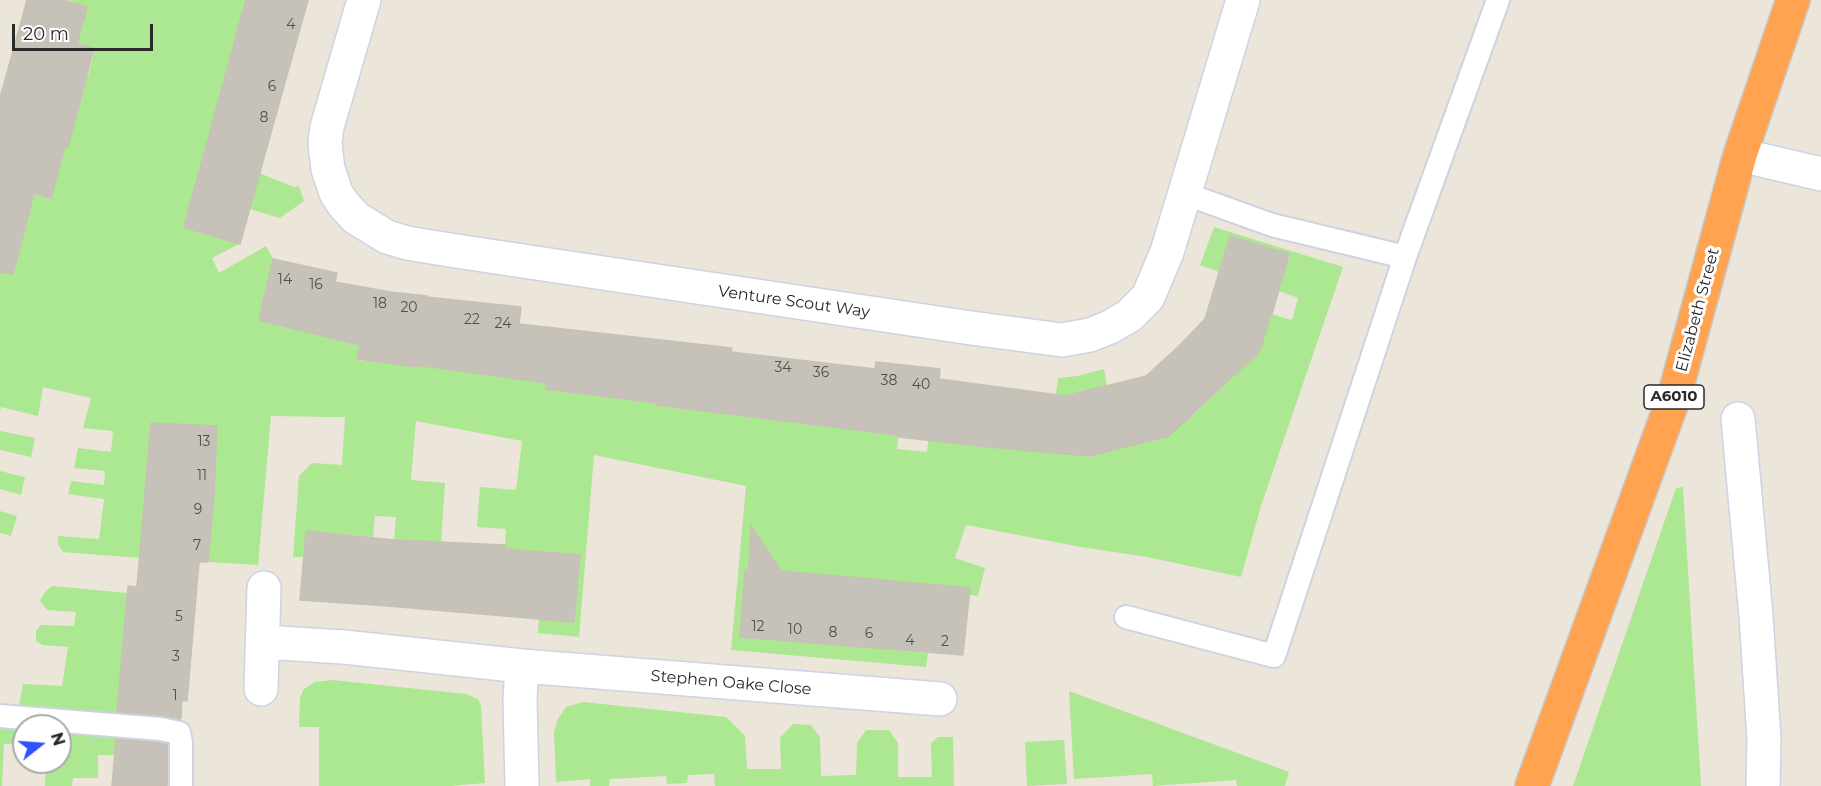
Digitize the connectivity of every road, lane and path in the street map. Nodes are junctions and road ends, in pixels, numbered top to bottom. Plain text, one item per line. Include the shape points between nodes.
1 (364, 0) edge
2 (1243, 0) edge
3 (1498, 0) edge
4 (1793, 0) edge
5 (1740, 155) junction
6 (1821, 174) edge
7 (1186, 194) junction
8 (1405, 257) junction
9 (1738, 419) dead end
10 (264, 588) dead end
11 (1126, 617) dead end
12 (263, 642) junction
13 (522, 666) junction
14 (261, 689) dead end
15 (940, 699) dead end
16 (0, 716) edge
17 (181, 786) edge
18 (522, 786) edge
19 (1532, 786) edge
20 (1763, 786) edge

1 - 7 street, Venture Scout Way via 327,127 328,169 336,193 356,218 387,237 407,243 1062,340 1110,327 1130,316 1148,297
2 - 7 street, Venture Scout Way
3 - 8 lane
4 - 5 highway, Elizabeth Street / A6010
5 - 6 street
5 - 19 highway, Elizabeth Street / A6010 via 1674,397
7 - 8 lane via 1272,225
8 - 11 lane via 1274,656
9 - 20 street via 1756,616
10 - 12 street
12 - 13 street, Stephen Oake Close
12 - 14 street
13 - 15 street, Stephen Oake Close
13 - 18 street
16 - 17 lane via 161,729 178,734

